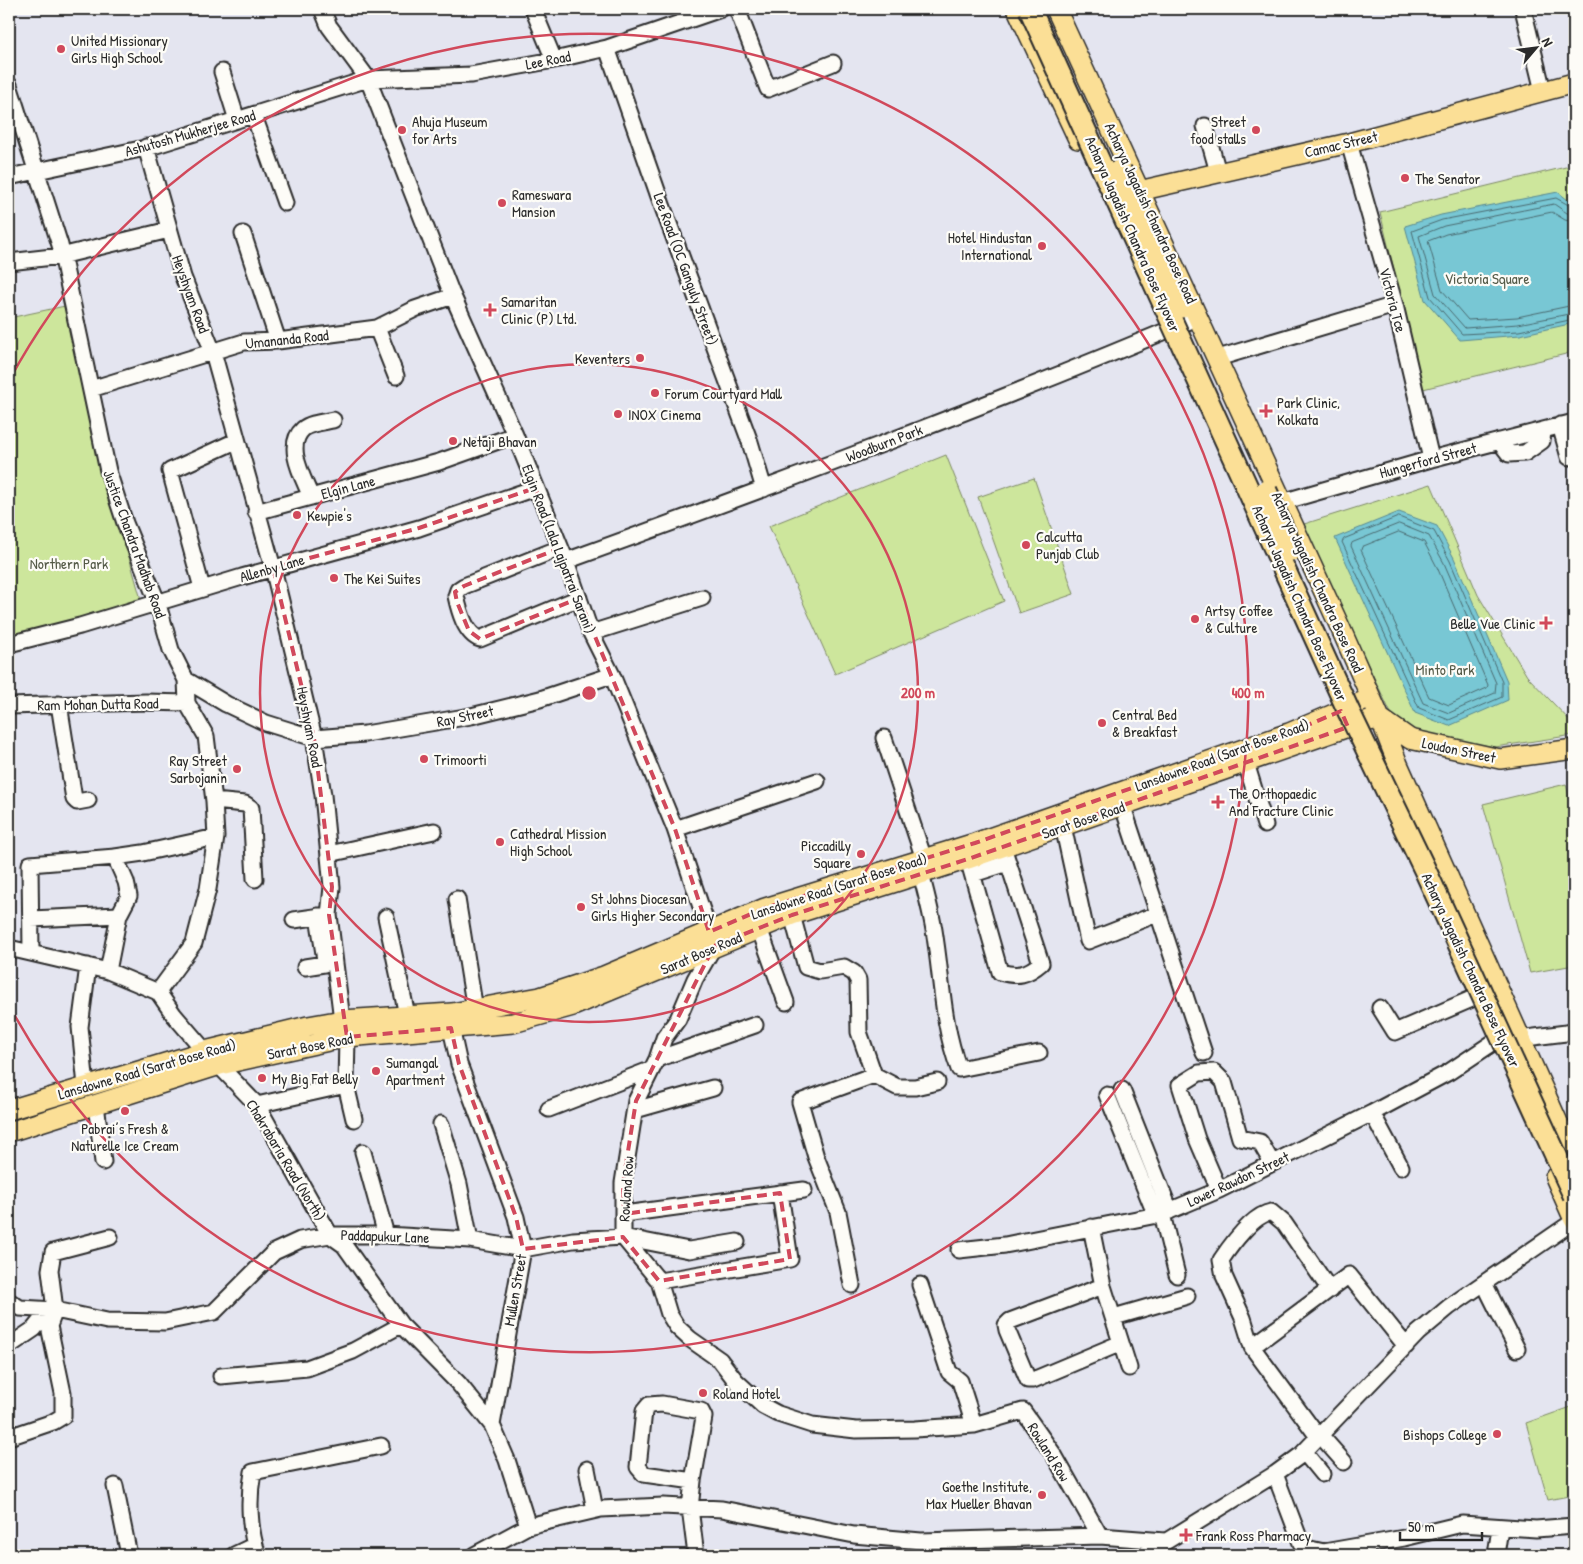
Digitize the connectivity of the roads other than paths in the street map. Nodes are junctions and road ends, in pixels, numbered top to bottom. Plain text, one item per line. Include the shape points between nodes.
1 (322, 9) edge
2 (533, 9) edge
3 (737, 9) edge
4 (1017, 9) edge
5 (1030, 9) edge
6 (1046, 9) edge
7 (1056, 9) edge
8 (1523, 9) edge
9 (712, 10) edge
10 (607, 48) junction
11 (554, 60) junction
12 (833, 63) dead end
13 (222, 72) dead end
14 (368, 79) junction
15 (1574, 83) edge
16 (9, 85) edge
17 (1543, 91) junction
18 (254, 116) junction
19 (236, 120) junction
20 (1205, 126) dead end
21 (1349, 143) junction
22 (146, 148) junction
23 (37, 170) junction
24 (1218, 172) junction
25 (9, 177) edge
26 (1140, 189) junction
27 (1108, 201) junction
28 (286, 203) dead end
29 (169, 230) junction
30 (243, 234) dead end
31 (61, 256) junction
32 (9, 262) edge
33 (453, 296) junction
34 (1395, 306) junction
35 (1199, 317) junction
36 (377, 328) junction
37 (1166, 330) junction
38 (278, 341) junction
39 (213, 352) junction
40 (1218, 358) junction
41 (396, 376) dead end
42 (91, 389) junction
43 (333, 420) dead end
44 (1567, 424) edge
45 (515, 434) junction
46 (236, 441) junction
47 (1568, 457) dead end
48 (1431, 459) junction
49 (534, 488) junction
50 (764, 490) junction
51 (311, 497) junction
52 (1282, 502) junction
53 (256, 512) junction
54 (1250, 513) junction
55 (563, 555) junction
56 (273, 568) junction
57 (202, 588) junction
58 (579, 598) junction
59 (702, 598) dead end
60 (158, 601) junction
61 (591, 633) junction
62 (9, 644) edge
63 (612, 675) junction
64 (186, 680) junction
65 (1371, 698) junction
66 (187, 702) junction
67 (59, 704) junction
68 (9, 706) edge
69 (1380, 718) junction
70 (1344, 719) junction
71 (314, 738) junction
72 (884, 738) dead end
73 (1574, 749) edge
74 (1246, 762) junction
75 (817, 781) dead end
76 (88, 800) dead end
77 (214, 801) junction
78 (1123, 806) junction
79 (1266, 825) dead end
80 (1063, 826) junction
81 (675, 829) junction
82 (434, 830) dead end
83 (216, 837) junction
84 (328, 854) junction
85 (1005, 855) junction
86 (115, 857) junction
87 (971, 866) junction
88 (923, 867) junction
89 (255, 879) dead end
90 (457, 899) dead end
91 (1157, 914) junction
92 (119, 915) junction
93 (792, 915) junction
94 (324, 916) junction
95 (386, 917) dead end
96 (32, 919) junction
97 (294, 920) dead end
98 (759, 928) junction
99 (711, 939) junction
100 (9, 948) edge
101 (31, 953) junction
102 (330, 959) junction
103 (88, 966) junction
104 (305, 967) dead end
105 (108, 970) junction
106 (158, 992) junction
107 (1474, 998) junction
108 (786, 1002) dead end
109 (1380, 1008) dead end
110 (475, 1010) junction
111 (407, 1015) junction
112 (755, 1025) dead end
113 (451, 1028) junction
114 (345, 1029) junction
115 (1574, 1032) edge
116 (1520, 1038) junction
117 (1494, 1042) junction
118 (205, 1051) junction
119 (1039, 1052) dead end
120 (1204, 1053) dead end
121 (655, 1064) junction
122 (220, 1065) junction
123 (874, 1075) junction
124 (937, 1082) dead end
125 (346, 1085) junction
126 (86, 1086) junction
127 (713, 1088) dead end
128 (1122, 1090) dead end
129 (1107, 1094) dead end
130 (96, 1104) junction
131 (256, 1105) junction
132 (10, 1108) edge
133 (549, 1109) dead end
134 (635, 1110) junction
135 (1372, 1113) junction
136 (354, 1119) dead end
137 (441, 1124) dead end
138 (13, 1130) edge
139 (363, 1152) dead end
140 (1574, 1158) edge
141 (103, 1162) dead end
142 (1272, 1163) junction
143 (1401, 1167) dead end
144 (1574, 1168) edge
145 (804, 1190) dead end
146 (1219, 1190) junction
147 (780, 1193) junction
148 (1574, 1195) edge
149 (624, 1214) junction
150 (1163, 1214) junction
151 (1574, 1221) edge
152 (1091, 1227) junction
153 (330, 1235) junction
154 (386, 1235) junction
155 (110, 1237) dead end
156 (623, 1237) junction
157 (470, 1240) junction
158 (737, 1242) dead end
159 (523, 1249) junction
160 (958, 1250) dead end
161 (1177, 1275) dead end
162 (659, 1281) junction
163 (1484, 1283) junction
164 (852, 1285) dead end
165 (920, 1285) dead end
166 (1103, 1286) junction
167 (1330, 1290) junction
168 (1188, 1296) dead end
169 (9, 1301) edge
170 (52, 1310) junction
171 (1114, 1317) junction
172 (401, 1324) junction
173 (1121, 1343) junction
174 (9, 1346) edge
175 (1406, 1346) junction
176 (1252, 1347) junction
177 (1517, 1349) dead end
178 (1129, 1368) dead end
179 (222, 1376) dead end
180 (492, 1425) junction
181 (974, 1425) junction
182 (9, 1437) edge
183 (1320, 1437) junction
184 (381, 1446) dead end
185 (1304, 1452) junction
186 (1344, 1462) dead end
187 (588, 1469) dead end
188 (1274, 1474) junction
189 (1322, 1474) dead end
190 (693, 1482) junction
191 (115, 1486) dead end
192 (690, 1508) junction
193 (595, 1510) junction
194 (528, 1526) junction
195 (1574, 1526) edge
196 (1500, 1528) junction
197 (1100, 1536) junction
198 (1165, 1540) junction
199 (256, 1550) edge
200 (1323, 1553) edge
201 (129, 1555) edge
202 (234, 1555) edge
203 (474, 1555) edge
204 (696, 1555) edge
205 (1144, 1555) edge
206 (1496, 1555) edge

1 - 14 street, Elgin Road (Lala Lajpatrai Sarani) via 329,26
2 - 11 street
3 - 12 street via 768,89
4 - 27 main road
5 - 148 highway, Acharya Jagadish Chandra Bose Flyover, bridge via 1349,712
6 - 144 highway, Acharya Jagadish Chandra Bose Flyover, bridge
7 - 26 main road, Acharya Jagadish Chandra Bose Road
8 - 17 street
9 - 10 street, Lee Road
10 - 11 street, Lee Road
10 - 50 street, Lee Road (OC Ganguly Street) via 750,442
11 - 14 street, Lee Road via 471,75
13 - 19 street
14 - 18 street, Ashutosh Mukherjee Road
14 - 33 street, Elgin Road (Lala Lajpatrai Sarani)
15 - 17 main road, Camac Street
16 - 23 street, Justice Chandra Madhab Road
17 - 21 main road, Camac Street
18 - 19 street, Ashutosh Mukherjee Road
18 - 28 street
19 - 22 street, Ashutosh Mukherjee Road
20 - 24 street
21 - 24 main road, Camac Street
21 - 34 street, Victoria Tce
22 - 23 street, Ashutosh Mukherjee Road
22 - 29 street, Heyshyam Road
23 - 25 street, Ashutosh Mukherjee Road
23 - 31 street, Justice Chandra Madhab Road
24 - 26 main road, Camac Street
26 - 27 main road, Camac Street
26 - 35 main road, Acharya Jagadish Chandra Bose Road
27 - 37 main road
29 - 31 street
29 - 39 street, Heyshyam Road
30 - 38 street
31 - 32 street
31 - 42 street, Justice Chandra Madhab Road
33 - 36 street, Umananda Road via 415,309
33 - 45 street, Elgin Road (Lala Lajpatrai Sarani)
34 - 40 street
34 - 48 street, Victoria Tce
35 - 37 street, Woodburn Park
35 - 40 main road, Acharya Jagadish Chandra Bose Road
36 - 38 street, Umananda Road
36 - 41 street
37 - 50 street, Woodburn Park
37 - 54 main road
38 - 39 street, Umananda Road via 244,342
39 - 42 street, Umananda Road
39 - 46 street, Heyshyam Road
40 - 52 main road, Acharya Jagadish Chandra Bose Road
42 - 60 street, Justice Chandra Madhab Road via 125,524
43 - 51 street via 302,430 296,444 300,471
44 - 47 street
44 - 48 street, Hungerford Street
45 - 49 street, Elgin Road (Lala Lajpatrai Sarani)
45 - 51 street, Elgin Lane via 439,462
46 - 53 street, Heyshyam Road
46 - 57 street via 170,471
48 - 52 street, Hungerford Street
49 - 55 street, Elgin Road (Lala Lajpatrai Sarani)
49 - 56 street, Allenby Lane via 419,528
50 - 55 street, Woodburn Park
51 - 53 street, Elgin Lane
52 - 54 street, Hungerford Street
52 - 65 main road, Acharya Jagadish Chandra Bose Road
53 - 56 street, Heyshyam Road
54 - 70 main road
55 - 58 street, Elgin Road (Lala Lajpatrai Sarani)
55 - 58 street, Woodburn Park via 464,586 458,590 457,602 469,631 480,638
56 - 57 street, Allenby Lane
56 - 71 street, Heyshyam Road
57 - 60 street, Allenby Lane
58 - 61 street, Elgin Road (Lala Lajpatrai Sarani)
59 - 61 street
60 - 62 street, Allenby Lane
60 - 64 street, Justice Chandra Madhab Road via 171,650
61 - 63 street, Elgin Road (Lala Lajpatrai Sarani)
63 - 71 street, Ray Street via 540,699 471,716 366,734
63 - 81 street, Elgin Road (Lala Lajpatrai Sarani)
64 - 66 street, Justice Chandra Madhab Road
64 - 71 street via 266,723
65 - 69 main road, Acharya Jagadish Chandra Bose Road
65 - 70 main road, Lansdowne Road (Sarat Bose Road)
66 - 67 street, Ram Mohan Dutta Road
66 - 77 street, Justice Chandra Madhab Road via 206,736
67 - 68 street, Ram Mohan Dutta Road
67 - 76 street via 74,799 76,802
69 - 70 main road, Sarat Bose Road
69 - 73 main road, Loudon Street via 1410,739 1500,760
69 - 116 main road, Acharya Jagadish Chandra Bose Road
70 - 74 main road, Sarat Bose Road
70 - 88 main road, Lansdowne Road (Sarat Bose Road) via 1290,733
70 - 107 main road
71 - 84 street, Heyshyam Road
72 - 88 street
74 - 78 main road, Sarat Bose Road
74 - 79 street
75 - 81 street
77 - 83 street, Justice Chandra Madhab Road
77 - 89 street via 250,805
78 - 80 main road, Sarat Bose Road
78 - 91 street
80 - 85 main road, Sarat Bose Road
80 - 91 street via 1088,942
81 - 99 street, Elgin Road (Lala Lajpatrai Sarani)
82 - 84 street
83 - 86 street
83 - 106 street, Justice Chandra Madhab Road via 208,888 194,943
84 - 94 street, Heyshyam Road via 332,887
85 - 87 main road, Sarat Bose Road
85 - 87 street via 1041,962 1029,973 1015,976 1000,972
86 - 92 street via 129,896
86 - 96 street via 30,864
87 - 88 main road, Sarat Bose Road
88 - 93 main road, Sarat Bose Road
88 - 99 main road, Lansdowne Road (Sarat Bose Road) via 765,908
88 - 119 street via 943,1008 959,1069
90 - 110 street
91 - 120 street
92 - 96 street
92 - 105 street
93 - 98 main road, Sarat Bose Road
93 - 123 street via 806,967 820,971 844,967 851,970 858,980 859,1032
94 - 97 street
94 - 102 street, Heyshyam Road
95 - 111 street
96 - 101 street
98 - 99 main road, Sarat Bose Road
98 - 108 street
99 - 110 main road, Lansdowne Road (Sarat Bose Road) via 549,994
99 - 113 main road, Sarat Bose Road via 573,1006 513,1023
99 - 121 street, Rowland Row via 678,1019 664,1038
100 - 101 street
101 - 103 street
102 - 104 street via 324,964
102 - 114 street, Heyshyam Road
103 - 105 street
103 - 126 street via 80,1027
105 - 106 street
106 - 118 street, Chakrabaria Road (North)
107 - 109 street via 1395,1032
107 - 117 main road
110 - 111 main road, Lansdowne Road (Sarat Bose Road)
111 - 114 main road, Lansdowne Road (Sarat Bose Road)
112 - 121 street
113 - 114 main road, Sarat Bose Road
113 - 159 street, Mullen Street via 459,1064 516,1217
114 - 118 main road, Lansdowne Road (Sarat Bose Road)
114 - 122 main road, Sarat Bose Road
114 - 125 street, Heyshyam Road
115 - 116 street
116 - 117 street
116 - 140 main road, Acharya Jagadish Chandra Bose Road
117 - 135 street, Lower Rawdon Street via 1449,1072
117 - 151 main road
118 - 122 street, Chakrabaria Road (North)
118 - 126 main road, Lansdowne Road (Sarat Bose Road)
121 - 133 street
121 - 134 street, Rowland Row via 636,1101
122 - 130 main road, Sarat Bose Road
122 - 131 street, Chakrabaria Road (North)
123 - 124 street via 897,1087
123 - 164 street via 800,1102 816,1158 838,1212
125 - 131 street
125 - 136 street, Heyshyam Road
126 - 132 main road, Lansdowne Road (Sarat Bose Road)
127 - 134 street
128 - 150 street
129 - 150 street
130 - 138 main road, Sarat Bose Road
130 - 141 street
131 - 153 street, Chakrabaria Road (North)
132 - 138 street
134 - 149 street, Rowland Row via 624,1183
135 - 142 street, Lower Rawdon Street
135 - 143 street
137 - 157 street via 460,1184
139 - 154 street
142 - 146 street, Lower Rawdon Street
142 - 146 street via 1260,1142 1240,1138 1224,1082 1214,1072 1199,1073 1180,1085 1197,1139
145 - 147 street
146 - 150 street, Lower Rawdon Street
147 - 149 street
147 - 162 street via 790,1260
149 - 156 street, Rowland Row
150 - 152 street, Lower Rawdon Street
150 - 161 street
151 - 163 street
152 - 160 street, Lower Rawdon Street via 1006,1245
152 - 166 street
153 - 154 street, Paddapukur Lane
153 - 170 street, Paddapukur Lane via 300,1240 274,1252 214,1312 165,1322 107,1321
153 - 172 street, Chakrabaria Road (North) via 354,1256
154 - 157 street, Paddapukur Lane
155 - 170 street via 53,1252 50,1270
156 - 158 street, Paddapukur Lane via 689,1250
156 - 159 street, Paddapukur Lane via 573,1240
156 - 162 street, Rowland Row
157 - 159 street, Paddapukur Lane
159 - 180 street, Mullen Street
162 - 181 street, Rowland Row via 676,1327 720,1360 736,1381 763,1406 778,1414 812,1425 856,1430
163 - 175 street via 1449,1307
163 - 177 street
165 - 181 street via 949,1372 960,1381
166 - 171 street
166 - 173 street via 1010,1321 1006,1325 1007,1330 1028,1380
167 - 175 street via 1349,1275
167 - 176 street
167 - 176 street via 1278,1216 1266,1213 1234,1240 1220,1265
168 - 171 street
169 - 170 street, Paddapukur Lane via 20,1308
170 - 174 street via 34,1329
170 - 182 street via 49,1326 63,1392 63,1416
171 - 173 street
172 - 179 street via 353,1351 307,1368
172 - 180 street, Chakrabaria Road (North) via 459,1384
173 - 178 street
175 - 183 street
176 - 183 street
180 - 194 street
181 - 197 street, Rowland Row via 1023,1411 1054,1455
183 - 185 street
183 - 186 street
184 - 199 street via 253,1472 249,1492
185 - 188 street
185 - 189 street
187 - 193 street
188 - 198 street
188 - 200 street via 1301,1543
190 - 190 street via 704,1417 701,1411 649,1405 644,1411 639,1470 644,1474
190 - 192 street
191 - 201 street
192 - 193 street via 663,1506
192 - 197 street via 722,1509 854,1535 921,1541
192 - 204 street
193 - 194 street
194 - 203 street
195 - 196 street
196 - 200 street via 1462,1524
196 - 206 street
197 - 198 street
198 - 205 street
199 - 202 street

